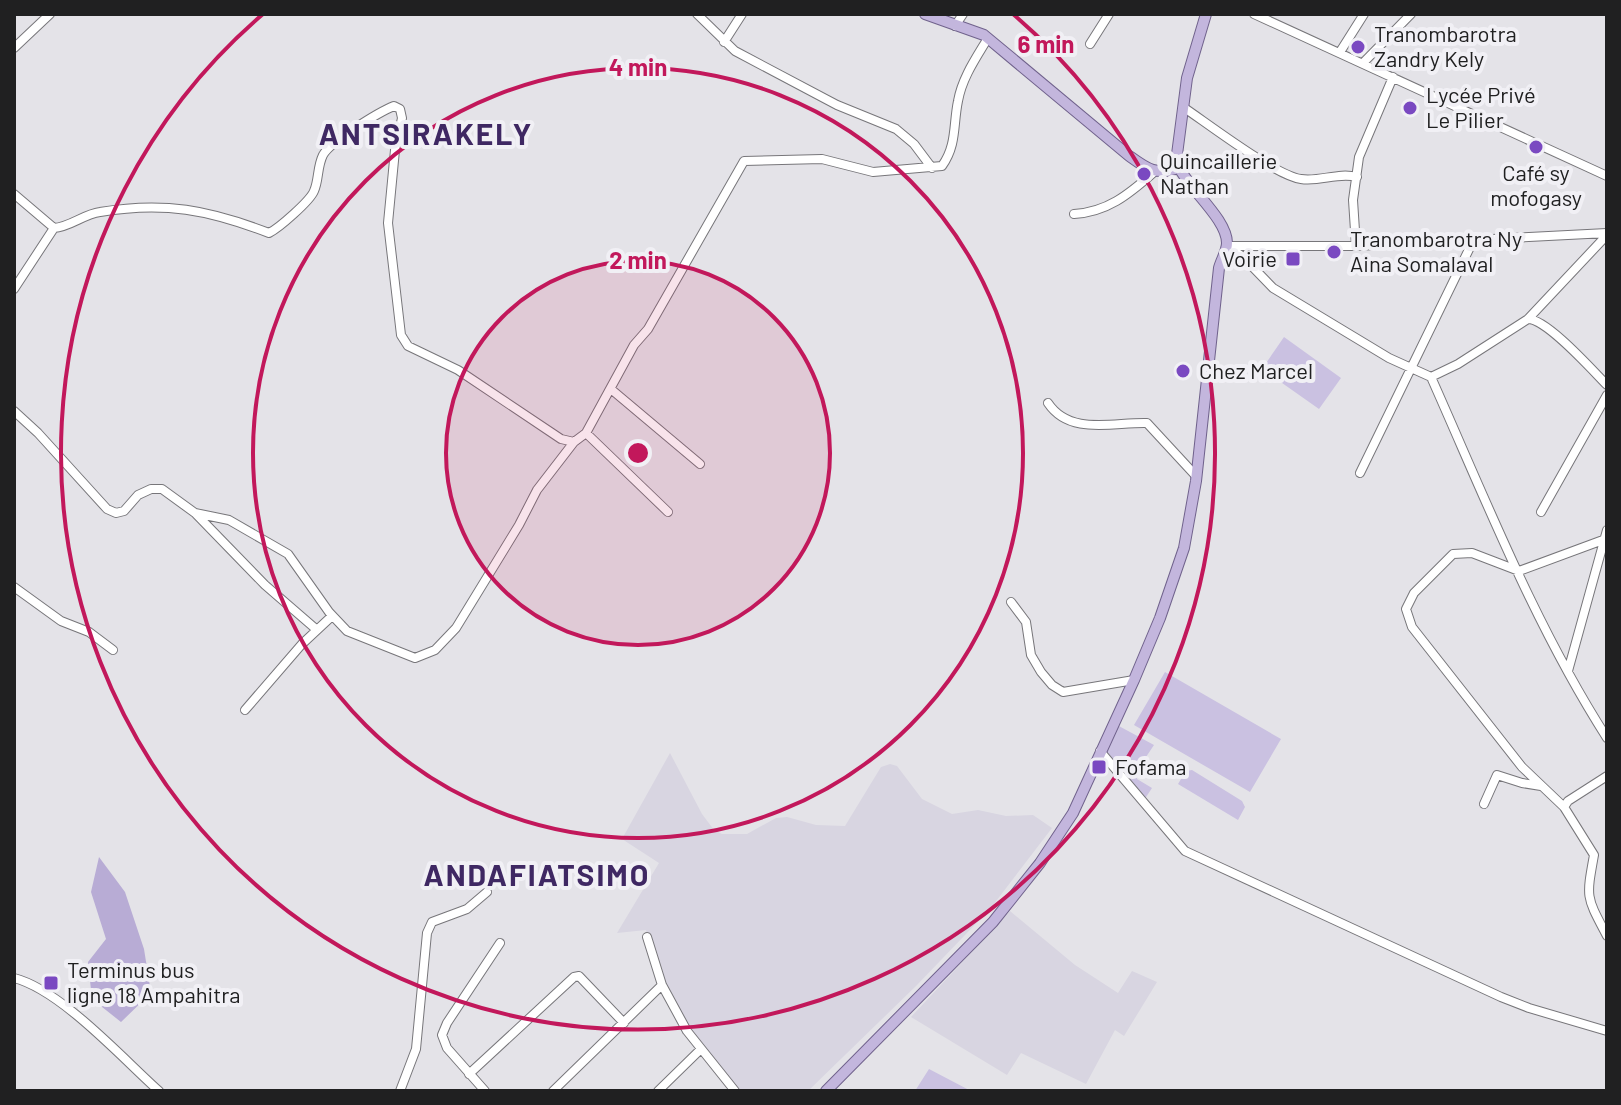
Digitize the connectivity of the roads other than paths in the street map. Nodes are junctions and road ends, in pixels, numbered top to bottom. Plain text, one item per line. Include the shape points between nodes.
1 (50, 14) edge
2 (697, 14) edge
3 (742, 14) edge
4 (925, 14) edge
5 (963, 14) edge
6 (1109, 14) edge
7 (1206, 14) edge
8 (1254, 14) edge
9 (1364, 14) edge
10 (1411, 14) edge
11 (955, 26) junction
12 (988, 38) junction
13 (724, 42) junction
14 (1090, 44) dead end
15 (14, 48) edge
16 (1340, 52) junction
17 (1363, 63) junction
18 (1393, 77) junction
19 (1183, 107) junction
20 (932, 168) junction
21 (1178, 168) junction
22 (1153, 173) junction
23 (1607, 176) edge
24 (1357, 177) junction
25 (14, 194) edge
26 (1074, 214) dead end
27 (54, 228) junction
28 (1607, 234) edge
29 (1474, 239) junction
30 (1227, 246) junction
31 (1356, 246) junction
32 (14, 289) edge
33 (1528, 319) junction
34 (1412, 370) junction
35 (1431, 377) junction
36 (1607, 385) edge
37 (612, 390) junction
38 (1607, 395) edge
39 (1048, 403) dead end
40 (14, 411) edge
41 (586, 433) junction
42 (574, 442) junction
43 (700, 464) dead end
44 (1360, 473) dead end
45 (1196, 476) junction
46 (668, 512) dead end
47 (1541, 512) dead end
48 (195, 513) junction
49 (1607, 530) edge
50 (1603, 540) junction
51 (1519, 571) junction
52 (14, 587) edge
53 (1011, 602) dead end
54 (332, 616) junction
55 (317, 630) junction
56 (113, 650) dead end
57 (1568, 671) junction
58 (1134, 680) junction
59 (245, 710) dead end
60 (1607, 738) edge
61 (1100, 751) junction
62 (1607, 776) edge
63 (1542, 786) junction
64 (1484, 804) dead end
65 (1564, 807) junction
66 (487, 892) dead end
67 (1607, 936) edge
68 (647, 937) dead end
69 (500, 943) dead end
70 (14, 978) edge
71 (662, 985) junction
72 (624, 1023) junction
73 (1607, 1031) edge
74 (701, 1049) junction
75 (469, 1074) junction
76 (159, 1091) edge
77 (400, 1091) edge
78 (485, 1091) edge
79 (553, 1091) edge
80 (658, 1091) edge
81 (735, 1091) edge
82 (826, 1091) edge

1 - 15 street
2 - 13 street
3 - 13 street
4 - 11 main road
5 - 11 street
6 - 14 street
7 - 19 main road
8 - 16 street
9 - 16 street
10 - 17 street
11 - 12 main road
12 - 20 street via 959,98 952,153 942,166
12 - 22 main road
13 - 20 street via 837,105 896,129
16 - 17 street
17 - 18 street
18 - 23 street
18 - 24 street via 1359,157
19 - 21 main road
19 - 24 street via 1293,177
20 - 37 street via 873,172 822,159 744,161
21 - 22 main road
21 - 30 main road via 1224,229
22 - 26 street via 1096,212
24 - 31 street
25 - 27 street
27 - 32 street
27 - 42 street via 97,212 171,206 228,217 269,233 314,192 324,152 394,106 402,118 388,223 401,335 408,346 458,370 561,439
28 - 29 street
28 - 33 street
29 - 31 street
29 - 34 street
30 - 31 street
30 - 34 street via 1273,288
30 - 45 main road via 1219,268
33 - 35 street
33 - 36 street via 1547,328
34 - 35 street
34 - 44 street
35 - 51 street
37 - 41 street
37 - 43 street
38 - 47 street
39 - 45 street via 1068,422 1147,423
40 - 48 street via 107,509 124,511 138,495 162,489
41 - 42 street
41 - 46 street
42 - 54 street via 537,490 456,628 435,650 415,658 347,631
45 - 58 main road via 1184,548
48 - 54 street via 229,520 288,554
48 - 55 street
49 - 50 street
50 - 51 street
50 - 57 street
51 - 57 street
51 - 63 street via 1472,553 1453,554 1414,593 1406,609 1412,627
52 - 56 street
53 - 58 street via 1026,622 1031,655 1063,692
54 - 55 street
55 - 59 street
57 - 60 street
58 - 61 main road
61 - 73 street via 1185,851 1501,997
61 - 82 main road via 1058,839 1020,890
62 - 65 street
63 - 64 street via 1497,775
63 - 65 street
65 - 67 street via 1594,855 1589,901
66 - 77 street via 467,909 432,922 427,933 416,1049
68 - 71 street
69 - 75 street via 442,1035
70 - 76 street via 66,1008
71 - 72 street
71 - 74 street
72 - 75 street via 590,985 574,977
72 - 79 street
74 - 80 street
74 - 81 street
75 - 78 street

